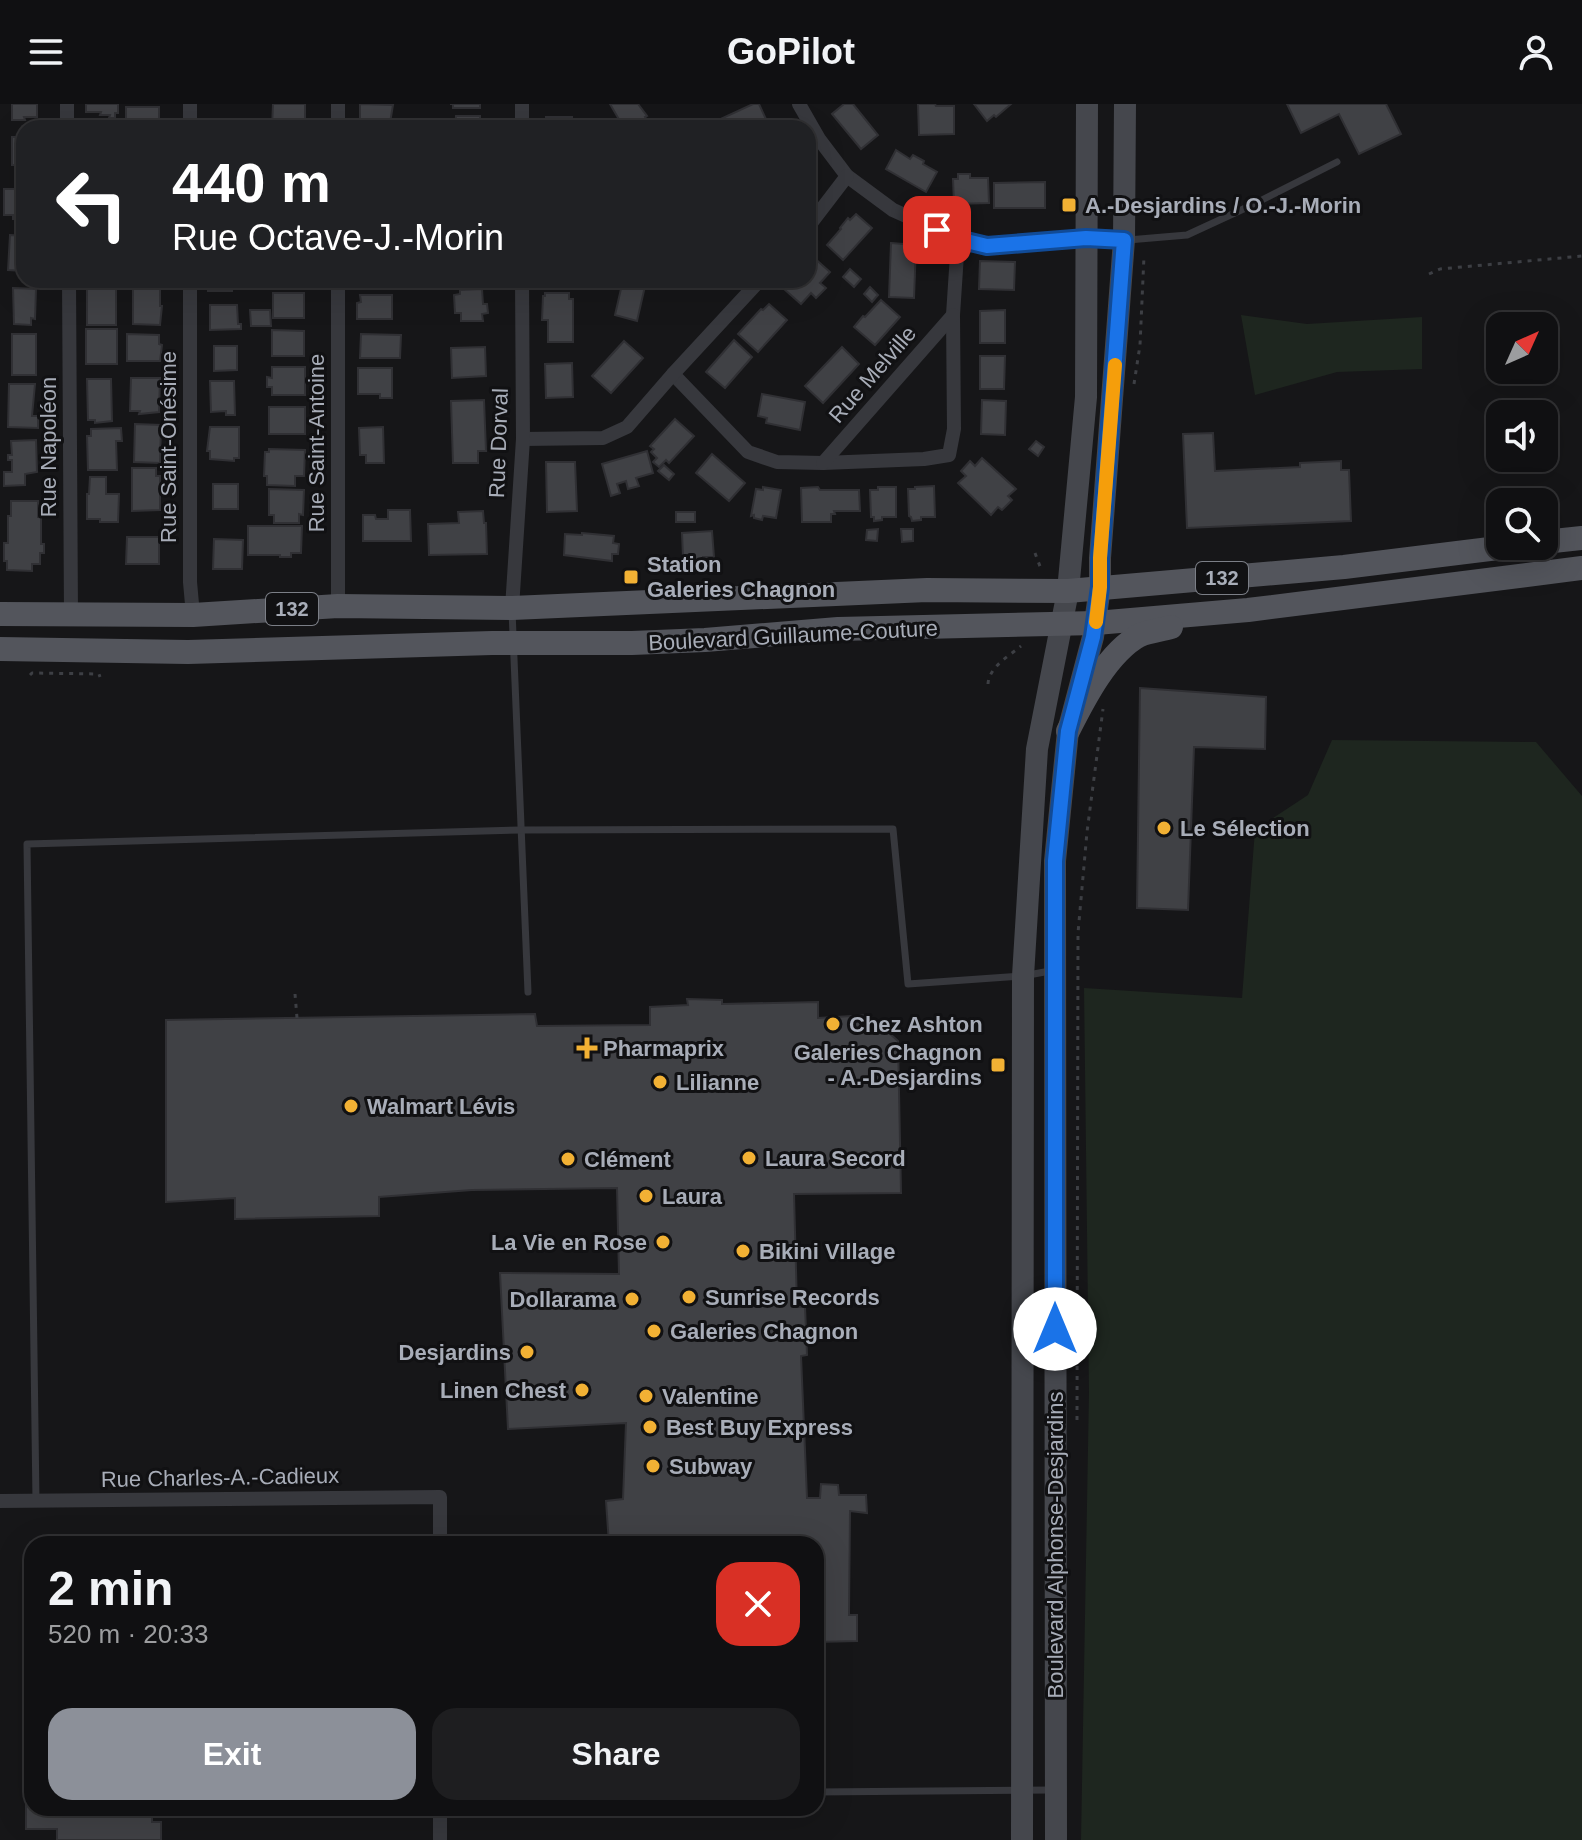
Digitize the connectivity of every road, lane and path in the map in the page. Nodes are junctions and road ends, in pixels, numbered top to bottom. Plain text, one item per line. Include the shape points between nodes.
1 (1087, 104) edge
2 (1125, 104) edge
3 (816, 134) edge
4 (1337, 162) dead end
5 (847, 176) junction
6 (816, 217) edge
7 (1086, 238) junction
8 (958, 239) junction
9 (1124, 240) junction
10 (1582, 256) edge
11 (1429, 274) dead end
12 (69, 288) edge
13 (190, 288) edge
14 (338, 288) edge
15 (522, 288) edge
16 (753, 288) edge
17 (953, 315) junction
18 (673, 374) junction
19 (523, 439) junction
20 (823, 463) junction
21 (1582, 538) edge
22 (1558, 541) edge
23 (1486, 549) edge
24 (1035, 553) dead end
25 (1582, 568) edge
26 (1042, 573) dead end
27 (1100, 587) junction
28 (1068, 591) junction
29 (338, 606) junction
30 (512, 608) junction
31 (1248, 610) junction
32 (0, 614) edge
33 (71, 614) junction
34 (193, 615) junction
35 (1096, 623) junction
36 (1062, 624) junction
37 (1026, 642) dead end
38 (512, 643) junction
39 (0, 649) edge
40 (30, 675) dead end
41 (100, 677) dead end
42 (988, 684) dead end
43 (1104, 702) dead end
44 (1068, 731) junction
45 (521, 830) junction
46 (1055, 970) junction
47 (1023, 976) junction
48 (528, 992) dead end
49 (295, 994) dead end
50 (297, 1018) dead end
51 (1076, 1429) dead end
52 (0, 1501) edge
53 (36, 1501) junction
54 (440, 1536) edge
55 (1023, 1790) junction
56 (1056, 1790) junction
57 (824, 1792) edge
58 (440, 1816) edge
59 (440, 1840) edge
60 (1022, 1840) edge
61 (1056, 1840) edge

1 - 7 main road, Boulevard Alphonse-Desjardins
2 - 9 main road, Boulevard Alphonse-Desjardins
3 - 5 street
4 - 9 lane via 1187,235
5 - 6 street
5 - 8 street via 893,210
7 - 8 street via 987,246
7 - 9 street
7 - 28 main road, Boulevard Alphonse-Desjardins via 1086,397
8 - 17 street, Rue Melville
9 - 27 main road, Boulevard Alphonse-Desjardins
10 - 11 path
12 - 33 street, Rue Napoléon
13 - 34 street, Rue Saint-Onésime
14 - 29 street, Rue Saint-Antoine
15 - 19 street, Rue Dorval
16 - 18 street
17 - 20 street, Rue Melville
17 - 20 street, Rue Melville via 954,429 949,455
18 - 19 street via 627,427 603,438
18 - 20 street, Rue Melville via 748,452 777,462
19 - 30 street, Rue Dorval
21 - 22 main road
23 - 27 main road, Boulevard Guillaume-Couture / 132
24 - 26 path
25 - 31 main road, Boulevard Guillaume-Couture / 132
27 - 28 main road, Boulevard Guillaume-Couture / 132
27 - 35 main road, Boulevard Alphonse-Desjardins
28 - 30 main road, Boulevard Guillaume-Couture / 132 via 911,591
28 - 36 main road, Boulevard Alphonse-Desjardins
29 - 30 main road, Boulevard Guillaume-Couture / 132
29 - 34 main road, Boulevard Guillaume-Couture / 132
30 - 38 lane
31 - 35 main road, Boulevard Guillaume-Couture / 132
31 - 44 main road via 1144,633 1130,641 1101,674
32 - 33 main road, Boulevard Guillaume-Couture / 132
33 - 34 main road, Boulevard Guillaume-Couture / 132
35 - 36 main road, Boulevard Guillaume-Couture / 132
35 - 44 main road, Boulevard Alphonse-Desjardins
36 - 38 main road, Boulevard Guillaume-Couture / 132
36 - 47 main road, Boulevard Alphonse-Desjardins via 1037,749
37 - 42 path via 992,671
38 - 39 main road, Boulevard Guillaume-Couture / 132 via 188,652
38 - 45 lane
40 - 41 path
43 - 51 path via 1078,933
44 - 46 main road, Boulevard Alphonse-Desjardins via 1055,861
45 - 47 lane via 893,829 908,984
45 - 48 lane
45 - 53 lane via 27,844
46 - 47 lane
46 - 56 main road, Boulevard Alphonse-Desjardins
47 - 55 main road, Boulevard Alphonse-Desjardins
49 - 50 path
52 - 53 street, Rue Charles-A.-Cadieux
53 - 54 street, Rue Charles-A.-Cadieux via 440,1497
55 - 56 lane
55 - 57 lane
55 - 60 main road, Boulevard Alphonse-Desjardins
56 - 61 main road, Boulevard Alphonse-Desjardins
58 - 59 street

